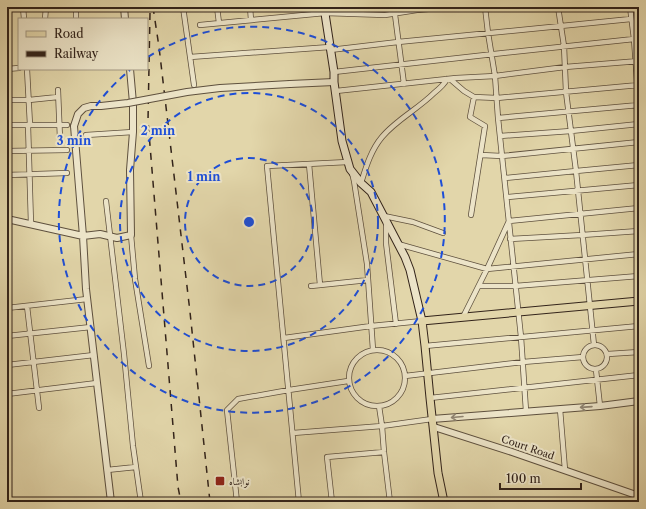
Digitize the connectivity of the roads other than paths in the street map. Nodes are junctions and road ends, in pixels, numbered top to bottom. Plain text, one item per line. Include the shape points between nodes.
1 (23, 7) edge
2 (46, 7) edge
3 (76, 7) edge
4 (124, 7) edge
5 (183, 7) edge
6 (217, 7) edge
7 (250, 7) edge
8 (346, 7) edge
9 (394, 7) edge
10 (452, 7) edge
11 (485, 7) edge
12 (575, 7) edge
13 (630, 7) edge
14 (558, 8) edge
15 (324, 10) edge
16 (394, 13) junction
17 (24, 18) edge
18 (45, 18) edge
19 (76, 18) edge
20 (125, 18) edge
21 (631, 19) junction
22 (251, 20) junction
23 (219, 23) junction
24 (200, 25) dead end
25 (560, 26) junction
26 (488, 33) junction
27 (639, 35) edge
28 (633, 38) junction
29 (398, 42) junction
30 (564, 46) junction
31 (330, 48) junction
32 (491, 54) junction
33 (190, 57) junction
34 (637, 61) edge
35 (402, 64) junction
36 (565, 67) junction
37 (18, 68) edge
38 (7, 69) edge
39 (28, 70) edge
40 (130, 70) edge
41 (334, 72) junction
42 (495, 76) junction
43 (448, 79) junction
44 (334, 82) junction
45 (404, 84) junction
46 (194, 85) dead end
47 (638, 85) edge
48 (58, 90) dead end
49 (336, 91) junction
50 (566, 92) junction
51 (58, 97) junction
52 (474, 97) junction
53 (497, 98) junction
54 (7, 100) edge
55 (29, 100) junction
56 (639, 105) edge
57 (639, 109) edge
58 (569, 112) junction
59 (498, 118) junction
60 (639, 124) edge
61 (29, 125) junction
62 (59, 125) junction
63 (67, 125) dead end
64 (7, 126) edge
65 (571, 131) junction
66 (133, 132) junction
67 (86, 135) dead end
68 (500, 136) junction
69 (60, 139) dead end
70 (639, 142) edge
71 (573, 148) junction
72 (67, 150) dead end
73 (29, 151) junction
74 (7, 152) edge
75 (481, 155) junction
76 (502, 156) junction
77 (310, 164) junction
78 (349, 165) junction
79 (639, 165) edge
80 (576, 171) junction
81 (67, 173) dead end
82 (30, 174) junction
83 (7, 175) edge
84 (505, 178) junction
85 (361, 183) junction
86 (639, 185) edge
87 (578, 190) junction
88 (506, 197) junction
89 (106, 201) dead end
90 (639, 208) edge
91 (471, 215) dead end
92 (580, 215) junction
93 (385, 218) junction
94 (7, 219) edge
95 (509, 221) junction
96 (31, 224) junction
97 (639, 231) edge
98 (442, 233) dead end
99 (131, 235) junction
100 (582, 235) junction
101 (83, 236) junction
102 (110, 236) junction
103 (510, 239) junction
104 (398, 244) junction
105 (639, 254) edge
106 (585, 259) junction
107 (513, 267) junction
108 (487, 269) junction
109 (639, 276) edge
110 (368, 280) junction
111 (587, 281) junction
112 (320, 285) junction
113 (311, 286) dead end
114 (478, 286) junction
115 (516, 286) junction
116 (87, 300) junction
117 (639, 301) edge
118 (590, 305) junction
119 (27, 306) junction
120 (7, 308) edge
121 (518, 312) junction
122 (463, 317) junction
123 (422, 321) junction
124 (396, 324) junction
125 (371, 326) junction
126 (639, 326) edge
127 (90, 327) junction
128 (593, 330) junction
129 (30, 334) junction
130 (7, 336) edge
131 (521, 337) junction
132 (284, 338) junction
133 (594, 345) junction
134 (425, 346) junction
135 (373, 350) junction
136 (639, 352) edge
137 (608, 354) junction
138 (94, 355) junction
139 (583, 357) junction
140 (33, 362) junction
141 (523, 362) junction
142 (7, 365) edge
143 (149, 366) dead end
144 (596, 370) junction
145 (428, 373) junction
146 (639, 375) edge
147 (405, 376) junction
148 (596, 380) junction
149 (348, 381) junction
150 (97, 383) junction
151 (524, 388) junction
152 (36, 390) junction
153 (289, 390) junction
154 (7, 394) edge
155 (430, 398) junction
156 (639, 402) edge
157 (379, 406) junction
158 (600, 406) junction
159 (38, 408) dead end
160 (560, 409) junction
161 (526, 411) junction
162 (432, 419) junction
163 (382, 426) junction
164 (434, 427) junction
165 (293, 433) junction
166 (384, 452) junction
167 (136, 467) junction
168 (107, 470) junction
169 (565, 470) junction
170 (639, 496) edge
171 (111, 502) edge
172 (141, 502) edge
173 (237, 502) edge
174 (299, 502) edge
175 (332, 502) edge
176 (390, 502) edge
177 (444, 502) edge

1 - 17 street
2 - 18 street
3 - 19 street
4 - 20 street
5 - 33 street
6 - 23 street
7 - 22 street
8 - 15 street
9 - 16 street
10 - 16 street
11 - 26 street
12 - 14 street
13 - 21 street
14 - 25 street
15 - 16 street via 385,15
15 - 22 street
15 - 31 main road
16 - 29 street
21 - 25 street
21 - 28 street
22 - 23 street
23 - 24 street
25 - 26 street
25 - 30 street
26 - 29 street
26 - 32 street
27 - 28 street
28 - 30 street
28 - 34 street
29 - 31 street
29 - 35 street
30 - 32 street
30 - 36 street
31 - 33 street
31 - 41 main road
32 - 35 street
32 - 42 street
33 - 46 street
34 - 36 street
34 - 47 street
35 - 41 street
35 - 45 street
36 - 42 street
36 - 50 street
37 - 38 street
39 - 55 street
40 - 66 street
41 - 44 main road
42 - 43 street
42 - 53 street
43 - 45 street
43 - 52 street
43 - 85 street via 381,137 374,148
44 - 49 main road
44 - 101 street, bridge via 187,92 84,108 78,114 74,126
45 - 49 street
47 - 50 street
47 - 56 street
48 - 51 street
49 - 78 main road via 342,141
50 - 53 street
50 - 58 street
51 - 55 street
51 - 62 street
52 - 53 street
52 - 75 street via 470,117 485,126
53 - 59 street
54 - 55 street
55 - 61 street
56 - 57 street
56 - 58 street
58 - 59 street
58 - 65 street
59 - 68 street
60 - 65 street
61 - 62 street
61 - 64 street
61 - 73 street
62 - 63 street
62 - 69 street
65 - 68 street
65 - 71 street
66 - 67 street
66 - 99 street via 130,170
68 - 76 street
70 - 71 street
71 - 76 street
71 - 80 street
72 - 73 street
73 - 74 street
73 - 82 street
75 - 76 street
75 - 91 street
76 - 84 street
77 - 78 street
77 - 112 street
77 - 132 street via 267,166
78 - 85 main road
78 - 110 street via 355,188
79 - 80 street
80 - 84 street
80 - 87 street
81 - 82 street
82 - 83 street
82 - 96 street
84 - 88 street
85 - 93 main road via 371,192
86 - 87 street
87 - 88 street
87 - 92 street
88 - 95 street
89 - 102 street
90 - 92 street
92 - 95 street
92 - 100 street
93 - 98 street via 413,222
93 - 104 main road
93 - 124 street
94 - 96 street
95 - 103 street
95 - 108 street
96 - 101 street
97 - 100 street
99 - 102 street via 117,238
99 - 143 street via 135,279
100 - 103 street
100 - 106 street
101 - 102 street
101 - 116 street
102 - 167 street
103 - 107 street
104 - 108 street
104 - 123 main road via 410,270
105 - 106 street
106 - 107 street
106 - 111 street
107 - 108 street
107 - 115 street
108 - 114 street
109 - 111 street
110 - 112 street
110 - 125 street
111 - 115 street
111 - 118 street
112 - 113 street
114 - 115 street
114 - 122 street
115 - 121 street
116 - 119 street
116 - 127 street
117 - 118 main road
118 - 121 main road
118 - 128 street
119 - 120 street
119 - 129 street
121 - 122 main road
121 - 131 street
122 - 123 main road
123 - 124 street
123 - 134 main road
124 - 125 street
125 - 132 street
125 - 135 street
126 - 128 street
127 - 129 street
127 - 138 street
128 - 131 street
128 - 133 street
129 - 130 street
129 - 140 street
131 - 134 street
131 - 141 street
132 - 153 street
133 - 137 street via 602,347
133 - 139 street via 586,349
134 - 145 main road
135 - 147 street via 388,352 395,357 401,364
135 - 149 street via 355,360 350,367
136 - 137 street
137 - 144 street via 606,364
138 - 140 street
138 - 150 street
139 - 141 street
139 - 144 street via 585,365
140 - 142 street
140 - 152 street
141 - 145 street
141 - 151 street
144 - 148 street
145 - 147 street
145 - 155 main road
146 - 148 street
147 - 157 street via 403,389 398,396 392,402
148 - 151 street
148 - 158 street
149 - 153 street
149 - 157 street via 359,400 366,405
150 - 152 street
150 - 168 street
151 - 155 street
151 - 161 street
152 - 154 street
152 - 159 street
153 - 165 street
153 - 173 street via 238,399 228,410
155 - 162 main road
156 - 158 street
157 - 163 street
158 -> 160 street
160 - 161 street
160 - 169 street
161 -> 162 street
162 - 163 street
162 - 164 main road
163 - 165 street
163 - 166 street
164 - 169 street, Court Road
164 - 177 main road via 438,473
165 - 174 street
166 - 175 street via 327,456
166 - 176 street
167 - 168 street
167 - 172 street
168 - 171 street
169 - 170 street, Court Road

